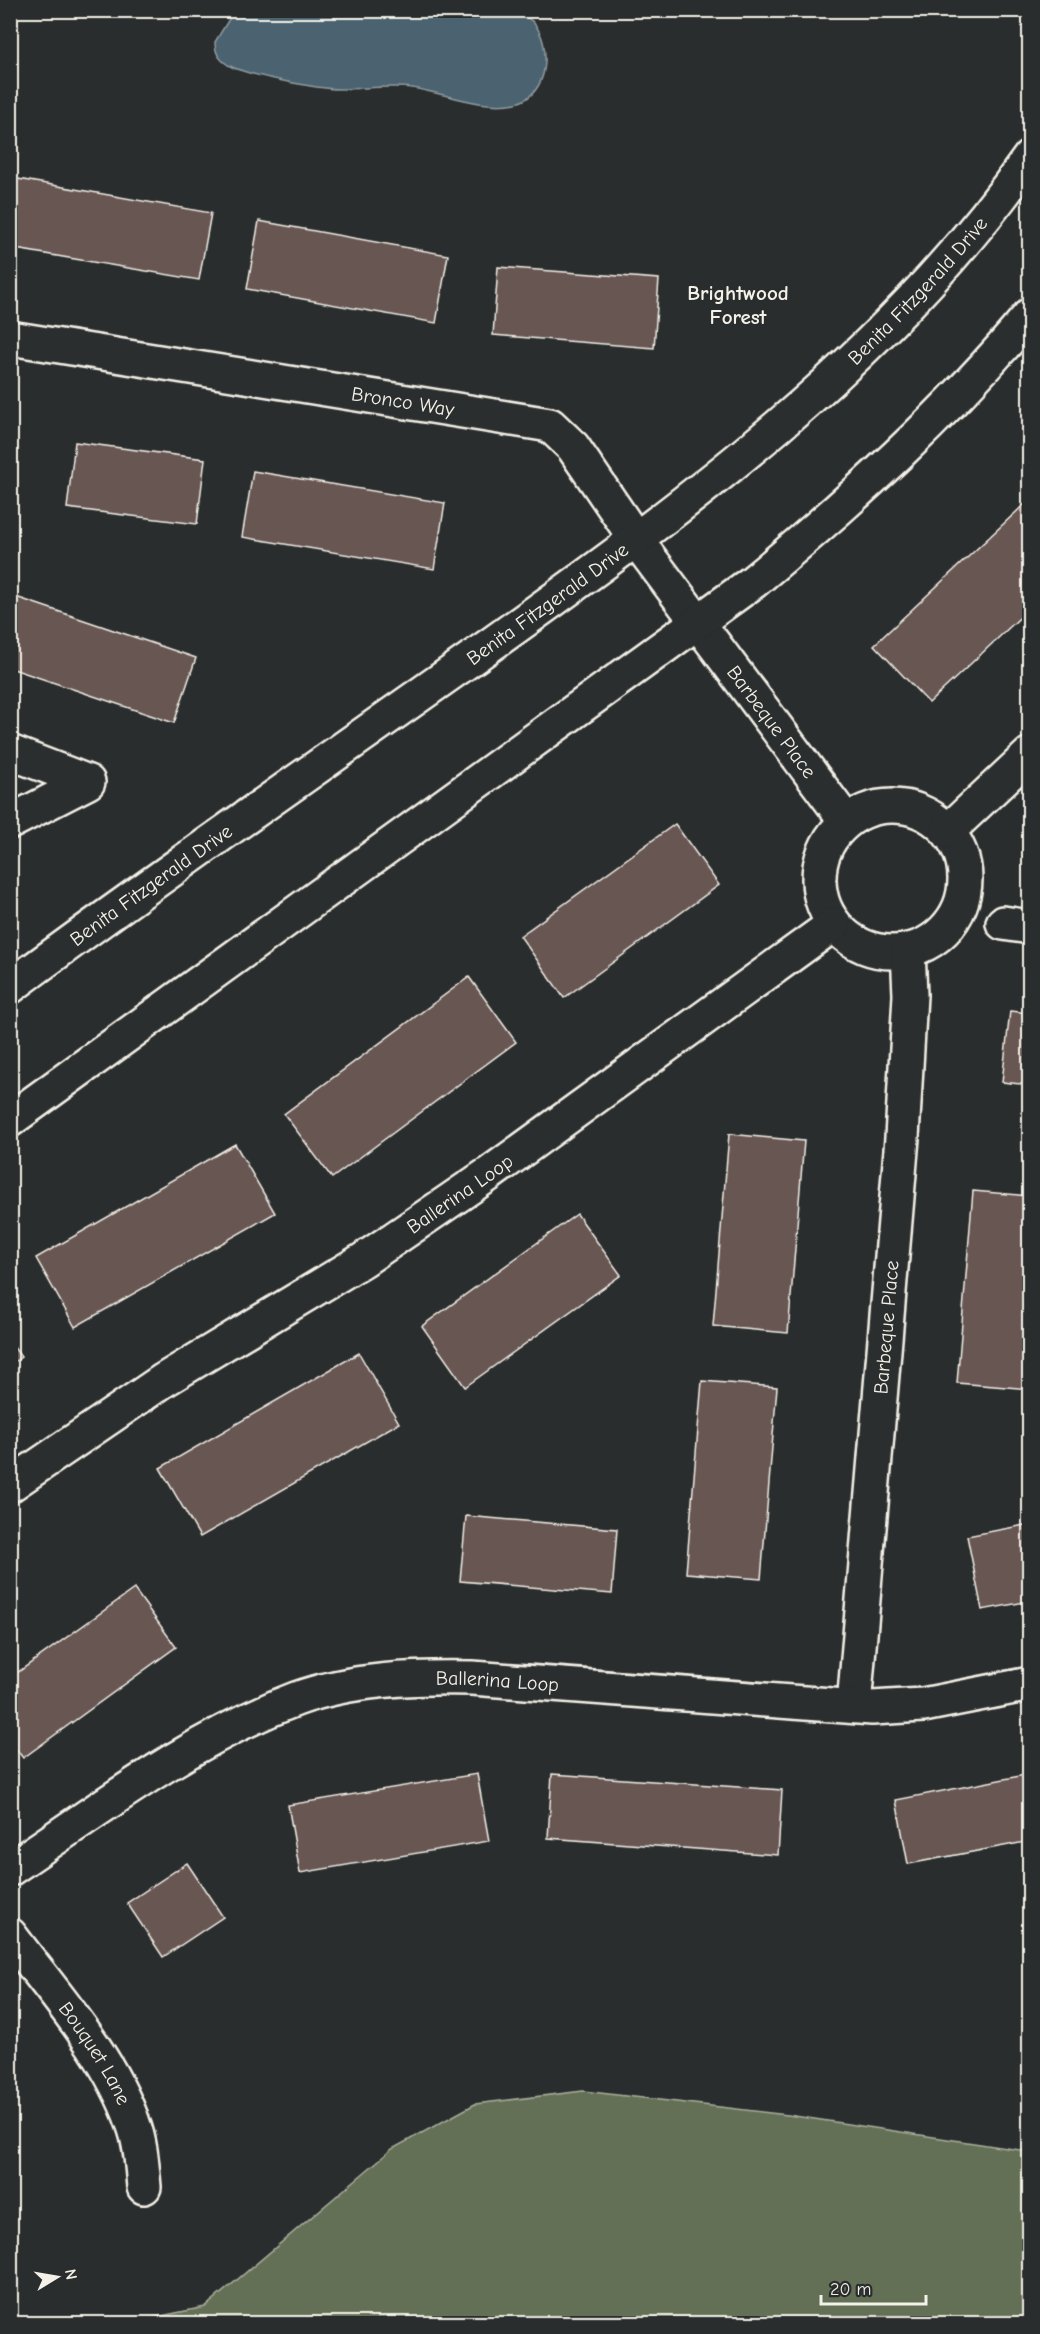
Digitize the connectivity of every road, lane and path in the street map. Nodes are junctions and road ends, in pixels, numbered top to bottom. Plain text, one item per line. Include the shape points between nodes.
1 (1029, 157) edge
2 (1029, 315) edge
3 (10, 338) edge
4 (636, 541) junction
5 (699, 623) junction
6 (10, 752) edge
7 (1029, 753) edge
8 (846, 821) junction
9 (10, 822) edge
10 (948, 831) junction
11 (834, 924) junction
12 (908, 950) junction
13 (10, 987) edge
14 (10, 1120) edge
15 (10, 1485) edge
16 (1029, 1684) edge
17 (854, 1706) junction
18 (10, 1869) edge
19 (10, 1935) edge
20 (144, 2187) dead end

1 - 4 street, Benita Fitzgerald Drive via 938,270 861,351 743,457
2 - 5 street via 999,351 843,508
3 - 4 street, Bronco Way via 550,425 573,447
4 - 5 street, Bronco Way
4 - 13 street, Benita Fitzgerald Drive
5 - 8 street, Barbeque Place
5 - 14 street
6 - 9 street via 88,782
7 - 10 street
8 - 10 street via 866,810 888,805 910,807
8 - 11 street via 830,838 821,859 818,882 823,904
10 - 12 street via 965,871 964,892 957,912 944,930 927,943
11 - 12 street via 867,948 887,952
11 - 15 street, Ballerina Loop via 411,1227 164,1380
12 - 17 street, Barbeque Place via 910,995 902,1138
16 - 17 street, Ballerina Loop via 923,1705
17 - 18 street, Ballerina Loop via 472,1678 364,1683 297,1699 222,1734 127,1790
19 - 20 street, Bouquet Lane via 99,2056 123,2097 140,2150

